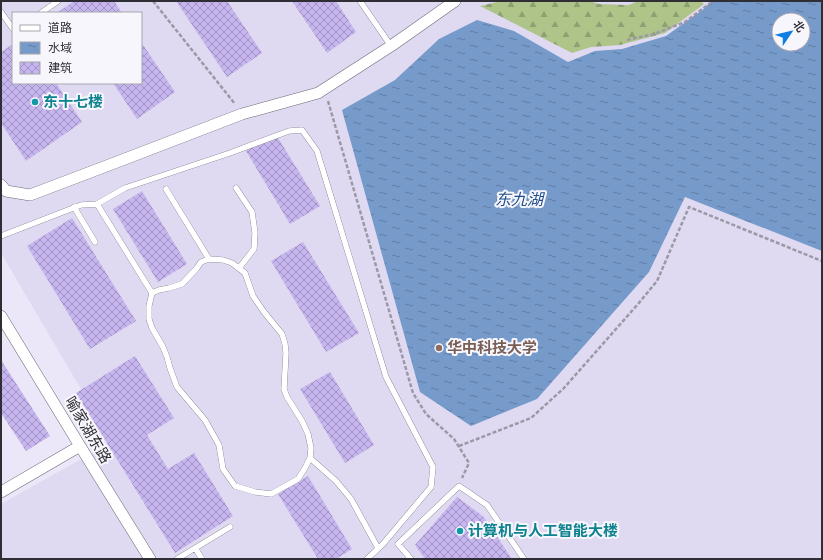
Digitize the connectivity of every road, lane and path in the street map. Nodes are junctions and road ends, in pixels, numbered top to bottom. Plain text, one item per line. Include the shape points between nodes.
1 (58, 1) edge
2 (153, 1) edge
3 (360, 1) edge
4 (455, 1) edge
5 (713, 1) edge
6 (1, 12) edge
7 (42, 12) edge
8 (12, 28) edge
9 (627, 40) dead end
10 (391, 46) junction
11 (324, 89) junction
12 (242, 114) junction
13 (1, 185) edge
14 (236, 188) dead end
15 (166, 189) dead end
16 (97, 204) junction
17 (74, 207) junction
18 (1, 236) edge
19 (95, 242) dead end
20 (209, 259) junction
21 (822, 261) edge
22 (239, 268) junction
23 (152, 294) junction
24 (1, 316) edge
25 (80, 446) junction
26 (459, 446) junction
27 (310, 458) junction
28 (459, 486) junction
29 (1, 492) edge
30 (230, 527) dead end
31 (195, 548) junction
32 (378, 548) junction
33 (150, 559) edge
34 (177, 559) edge
35 (202, 559) edge
36 (367, 559) edge
37 (411, 559) edge
38 (524, 559) edge

1 - 7 lane
2 - 12 path
3 - 10 lane
4 - 10 street
5 - 9 path via 685,22 654,34
6 - 8 lane
10 - 11 street
11 - 12 street via 318,93
11 - 26 path via 413,393 426,414 454,438
12 - 13 street via 30,195 6,191
14 - 22 lane via 252,212 255,233 254,249
15 - 20 lane
16 - 17 lane
16 - 23 lane
16 - 32 lane via 126,188 289,131 302,130 317,151 386,377 433,467 431,486
17 - 18 lane
17 - 19 lane
20 - 22 lane via 223,260
20 - 23 lane via 201,262 182,284
21 - 26 path via 690,207 657,281 563,389 530,418
22 - 27 lane via 245,273 259,305 282,334 286,353 284,389 308,434
23 - 27 lane via 149,319 163,347 177,387 205,420 219,445 223,469 235,486 271,494 298,479
24 - 25 street, 喻家湖东路
25 - 29 street
25 - 33 street, 喻家湖东路
26 - 28 path via 469,463
27 - 32 lane via 336,481 351,499
28 - 37 lane via 398,544
28 - 38 lane via 487,505
30 - 31 lane
31 - 34 lane
31 - 35 lane
32 - 36 lane

